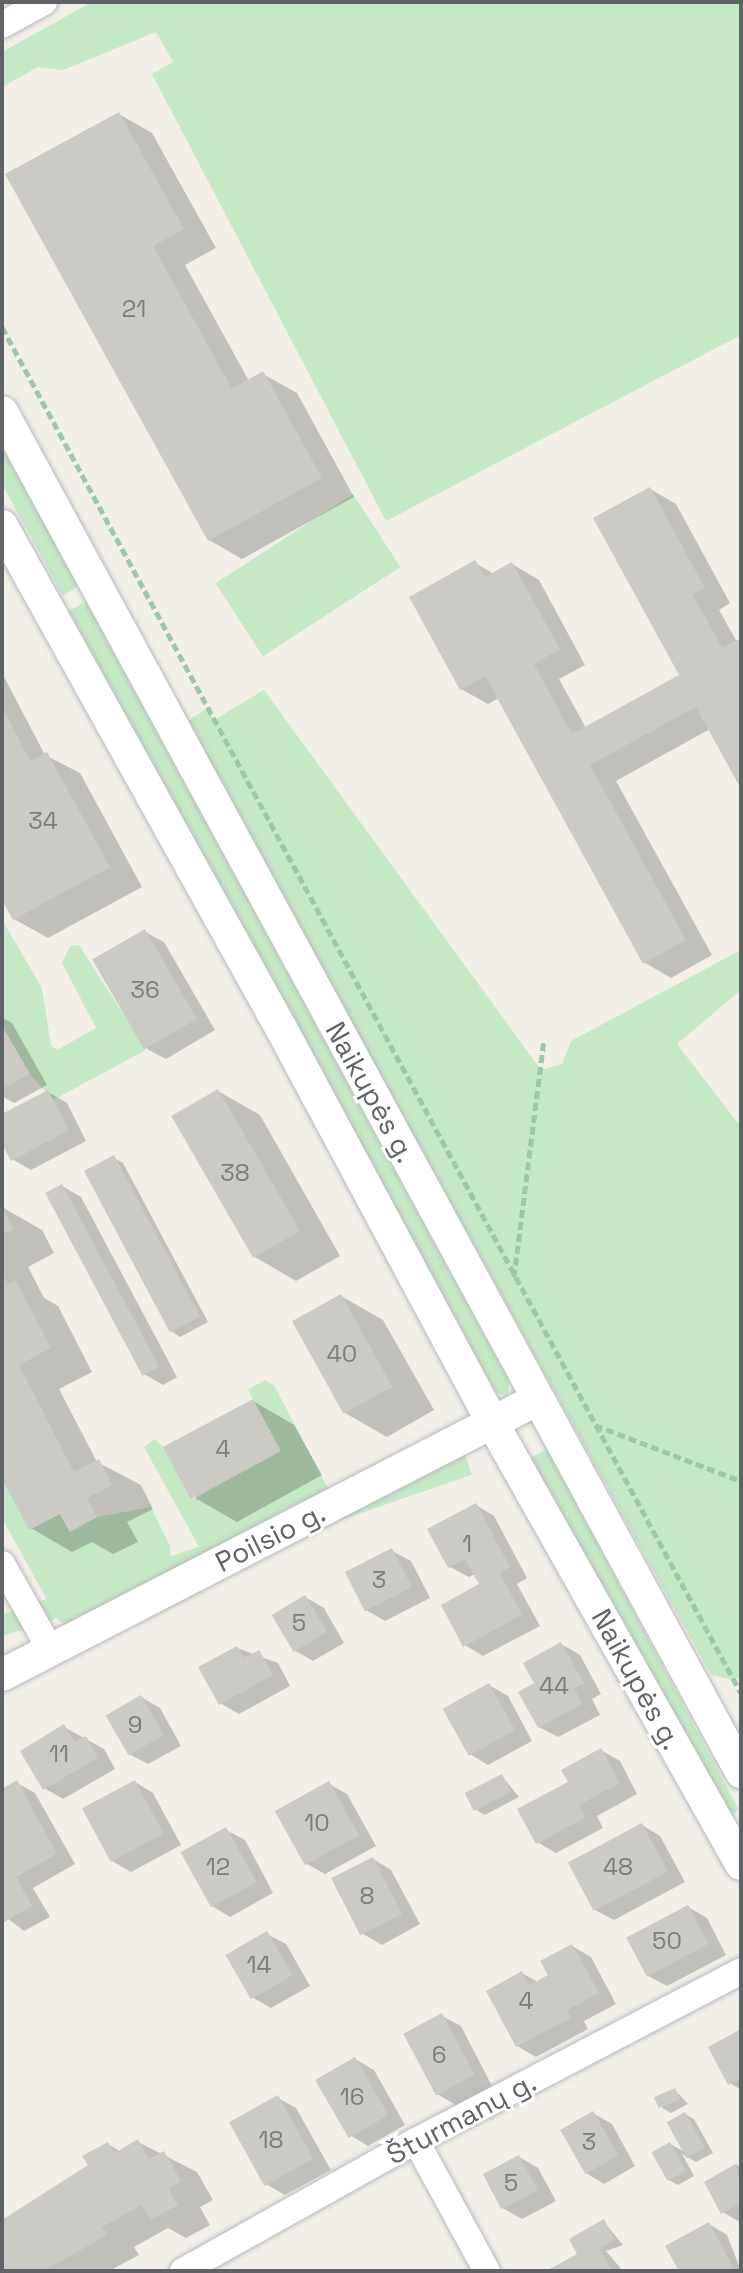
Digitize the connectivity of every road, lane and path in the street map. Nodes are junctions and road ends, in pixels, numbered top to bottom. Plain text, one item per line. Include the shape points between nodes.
1 (44, 2) edge
2 (2, 25) edge
3 (2, 327) edge
4 (2, 412) edge
5 (2, 526) edge
6 (544, 1041) dead end
7 (514, 1277) junction
8 (538, 1399) junction
9 (493, 1424) junction
10 (594, 1425) junction
11 (741, 1481) edge
12 (2, 1564) edge
13 (50, 1649) junction
14 (2, 1675) edge
15 (741, 1693) edge
16 (741, 1772) edge
17 (741, 1864) edge
18 (741, 1971) edge
19 (416, 2141) junction
20 (183, 2271) edge
21 (487, 2271) edge

1 - 2 street
3 - 7 path
4 - 8 street, Naikupės g.
5 - 9 street, Naikupės g.
6 - 7 path
7 - 10 path
8 - 9 street, Poilsio g.
8 - 16 street, Naikupės g.
9 - 13 street, Poilsio g.
9 - 17 street, Naikupės g.
10 - 11 path
10 - 15 path
12 - 13 street
13 - 14 street, Poilsio g.
18 - 19 street, Šturmanų g.
19 - 20 street, Šturmanų g.
19 - 21 street

